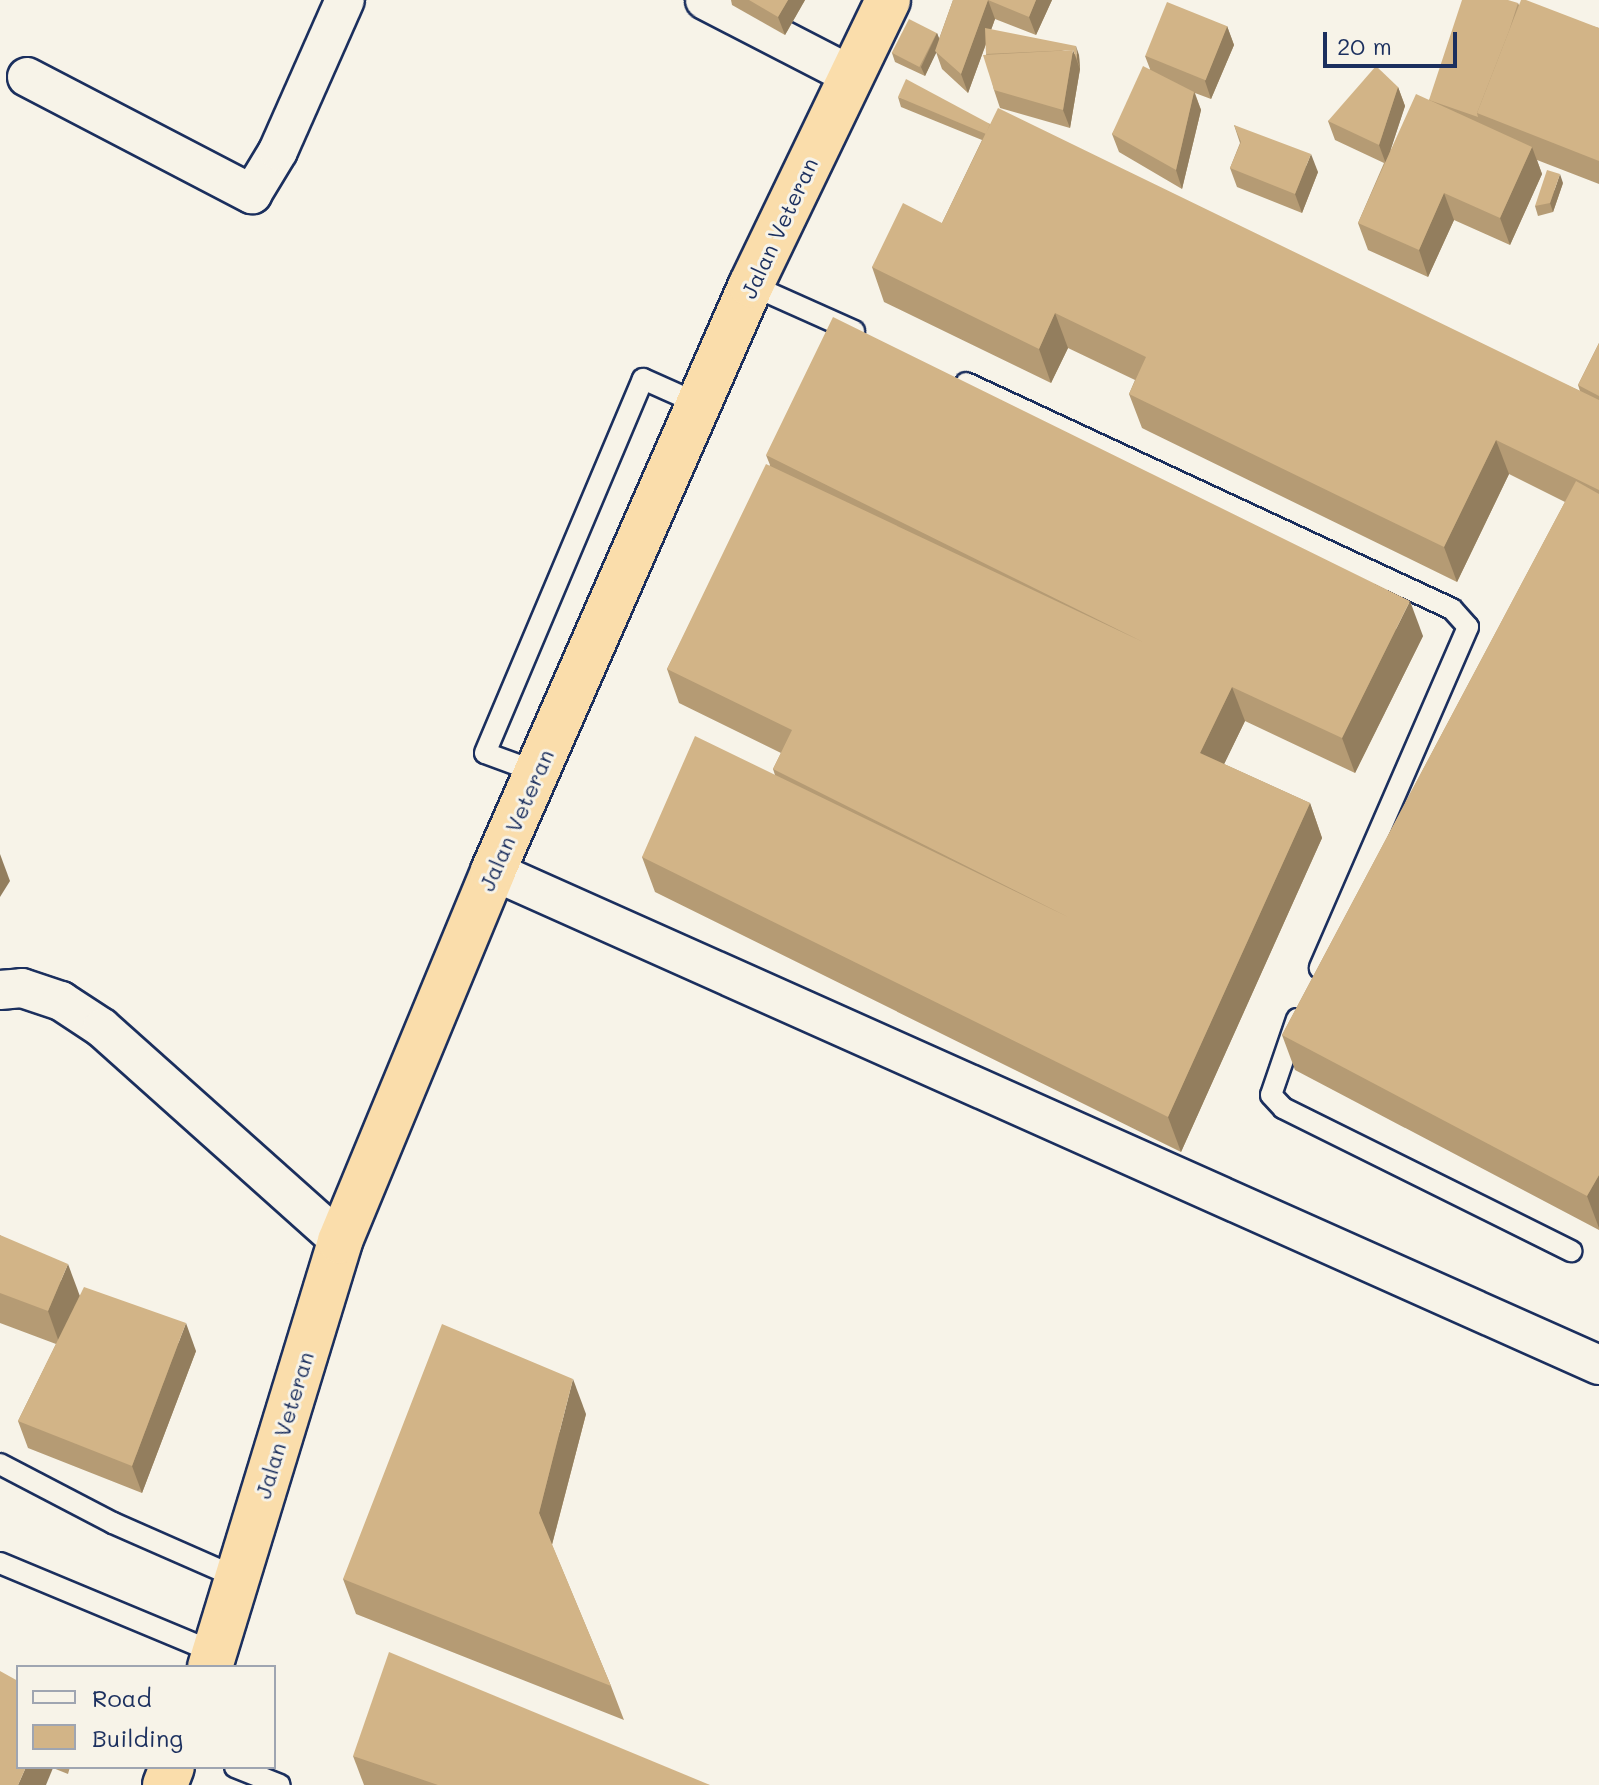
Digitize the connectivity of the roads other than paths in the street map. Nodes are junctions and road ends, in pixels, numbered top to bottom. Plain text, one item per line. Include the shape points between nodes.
1 (345, 0) edge
2 (705, 0) edge
3 (888, 0) edge
4 (852, 76) junction
5 (27, 77) dead end
6 (751, 285) junction
7 (868, 337) edge
8 (939, 371) edge
9 (699, 404) junction
10 (537, 772) junction
11 (493, 871) junction
12 (0, 990) edge
13 (340, 1241) junction
14 (1571, 1251) dead end
15 (1599, 1365) edge
16 (0, 1464) edge
17 (0, 1563) edge
18 (238, 1578) junction
19 (213, 1660) edge
20 (240, 1769) edge
21 (280, 1785) edge

1 - 5 street via 271,165 252,194
2 - 4 street
3 - 4 highway, Jalan Veteran
4 - 6 highway, Jalan Veteran
6 - 7 lane
6 - 9 highway, Jalan Veteran
8 - 14 lane via 1452,609 1468,627 1275,1071 1271,1095 1283,1108
9 - 10 highway, Jalan Veteran
9 - 10 lane via 643,379 485,753
10 - 11 highway, Jalan Veteran
11 - 13 highway, Jalan Veteran
11 - 15 street
12 - 13 street via 22,988 61,1001 102,1028
13 - 18 highway, Jalan Veteran
16 - 18 lane via 113,1523
17 - 19 lane
18 - 19 highway, Jalan Veteran
20 - 21 lane

